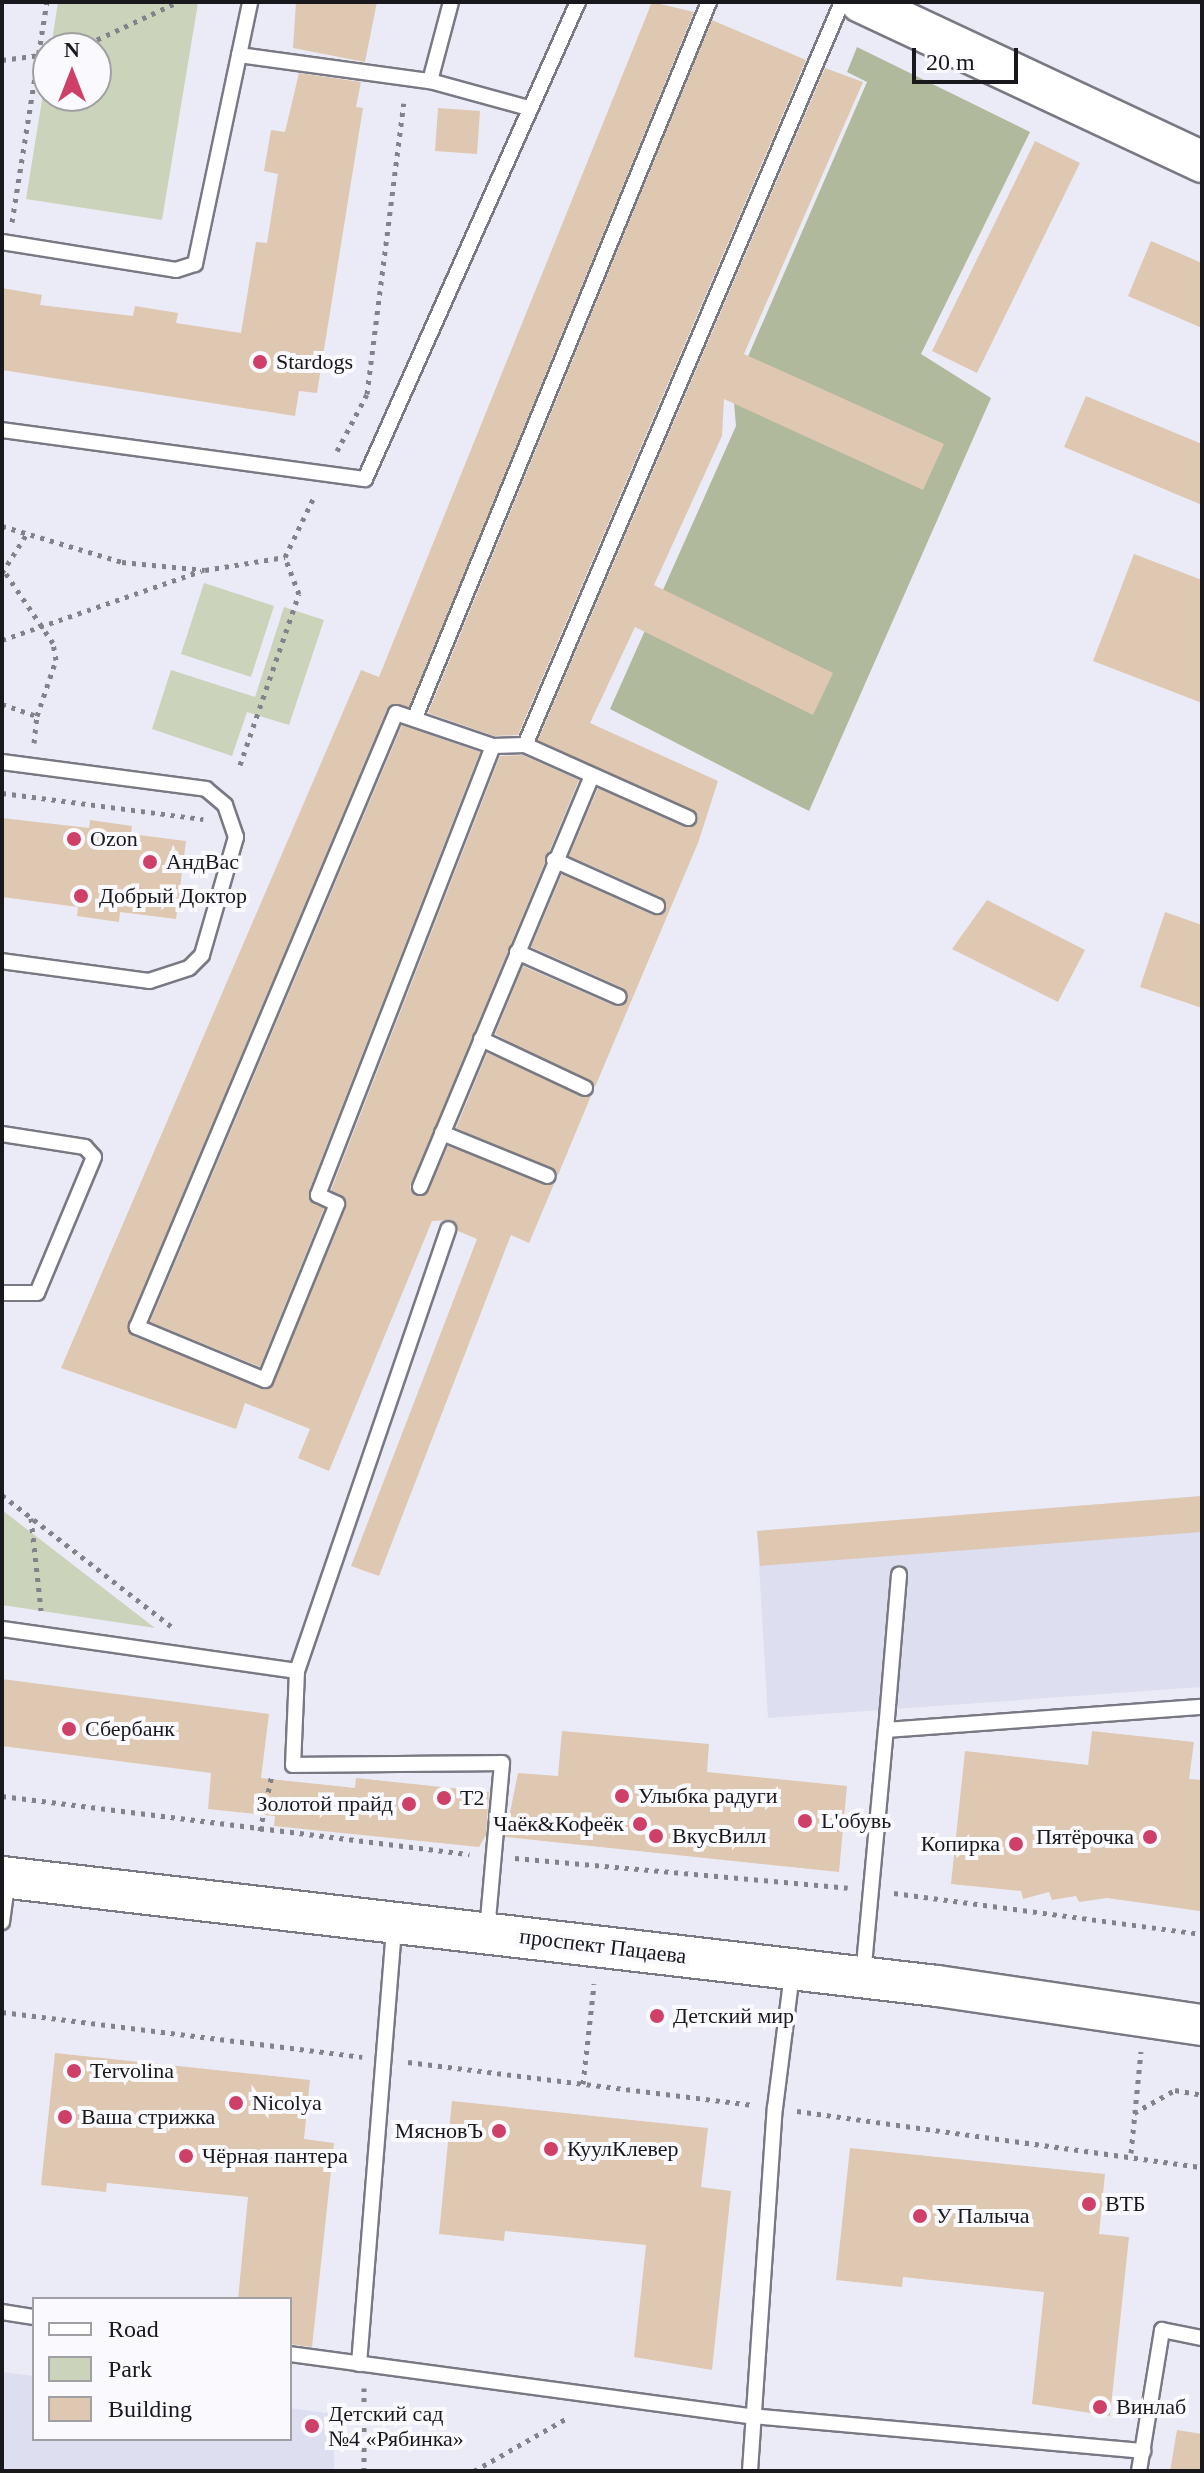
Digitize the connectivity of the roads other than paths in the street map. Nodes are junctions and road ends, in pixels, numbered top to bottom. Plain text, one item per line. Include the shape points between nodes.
1 (250, 2) edge
2 (451, 2) edge
3 (578, 2) edge
4 (709, 2) edge
5 (842, 2) edge
6 (861, 2) edge
7 (239, 55) junction
8 (430, 81) junction
9 (529, 108) junction
10 (1202, 162) edge
11 (5, 242) edge
12 (2, 430) edge
13 (416, 715) junction
14 (525, 745) junction
15 (493, 746) junction
16 (2, 762) edge
17 (592, 776) junction
18 (688, 818) dead end
19 (554, 860) junction
20 (657, 906) dead end
21 (517, 952) junction
22 (2, 961) edge
23 (619, 997) dead end
24 (481, 1039) junction
25 (585, 1088) dead end
26 (442, 1133) junction
27 (2, 1134) edge
28 (548, 1176) dead end
29 (420, 1187) dead end
30 (448, 1229) dead end
31 (2, 1293) edge
32 (899, 1575) dead end
33 (2, 1629) edge
34 (297, 1671) junction
35 (1202, 1707) edge
36 (886, 1730) junction
37 (5, 1878) edge
38 (395, 1921) junction
39 (2, 1922) edge
40 (487, 1931) junction
41 (793, 1969) junction
42 (863, 1977) junction
43 (1202, 2025) edge
44 (2, 2312) edge
45 (32, 2317) edge
46 (1202, 2338) edge
47 (292, 2354) edge
48 (359, 2364) junction
49 (751, 2416) junction
50 (1143, 2451) junction
51 (750, 2471) edge
52 (1139, 2471) edge

1 - 7 lane
2 - 8 lane
3 - 9 lane
4 - 13 lane
5 - 14 lane
6 - 10 main road
7 - 8 lane via 406,82
7 - 11 lane via 195,264 176,270
8 - 9 lane
9 - 12 lane via 365,479
13 - 15 lane
13 - 15 lane via 396,713 137,1327 265,1380 337,1204 318,1195
14 - 15 lane
14 - 17 lane
16 - 22 lane via 206,789 225,805 236,837 202,955 172,977 149,981
17 - 18 lane
17 - 19 lane
19 - 20 lane
19 - 21 lane
21 - 23 lane
21 - 24 lane
24 - 25 lane
24 - 26 lane
26 - 28 lane
26 - 29 lane
27 - 31 lane via 85,1147 94,1157 37,1293 24,1299
30 - 34 lane
32 - 36 lane
33 - 34 lane
34 - 40 lane via 293,1765 502,1763
35 - 36 lane
36 - 42 lane
37 - 38 main road, проспект Пацаева
37 - 39 lane
38 - 40 main road, проспект Пацаева
38 - 48 lane via 379,2059
40 - 41 main road, проспект Пацаева
41 - 42 main road, проспект Пацаева
41 - 49 lane via 775,2108
42 - 43 main road, проспект Пацаева
44 - 45 lane
46 - 50 lane via 1162,2330
47 - 48 lane
48 - 49 lane
49 - 50 lane
49 - 51 lane
50 - 52 lane

